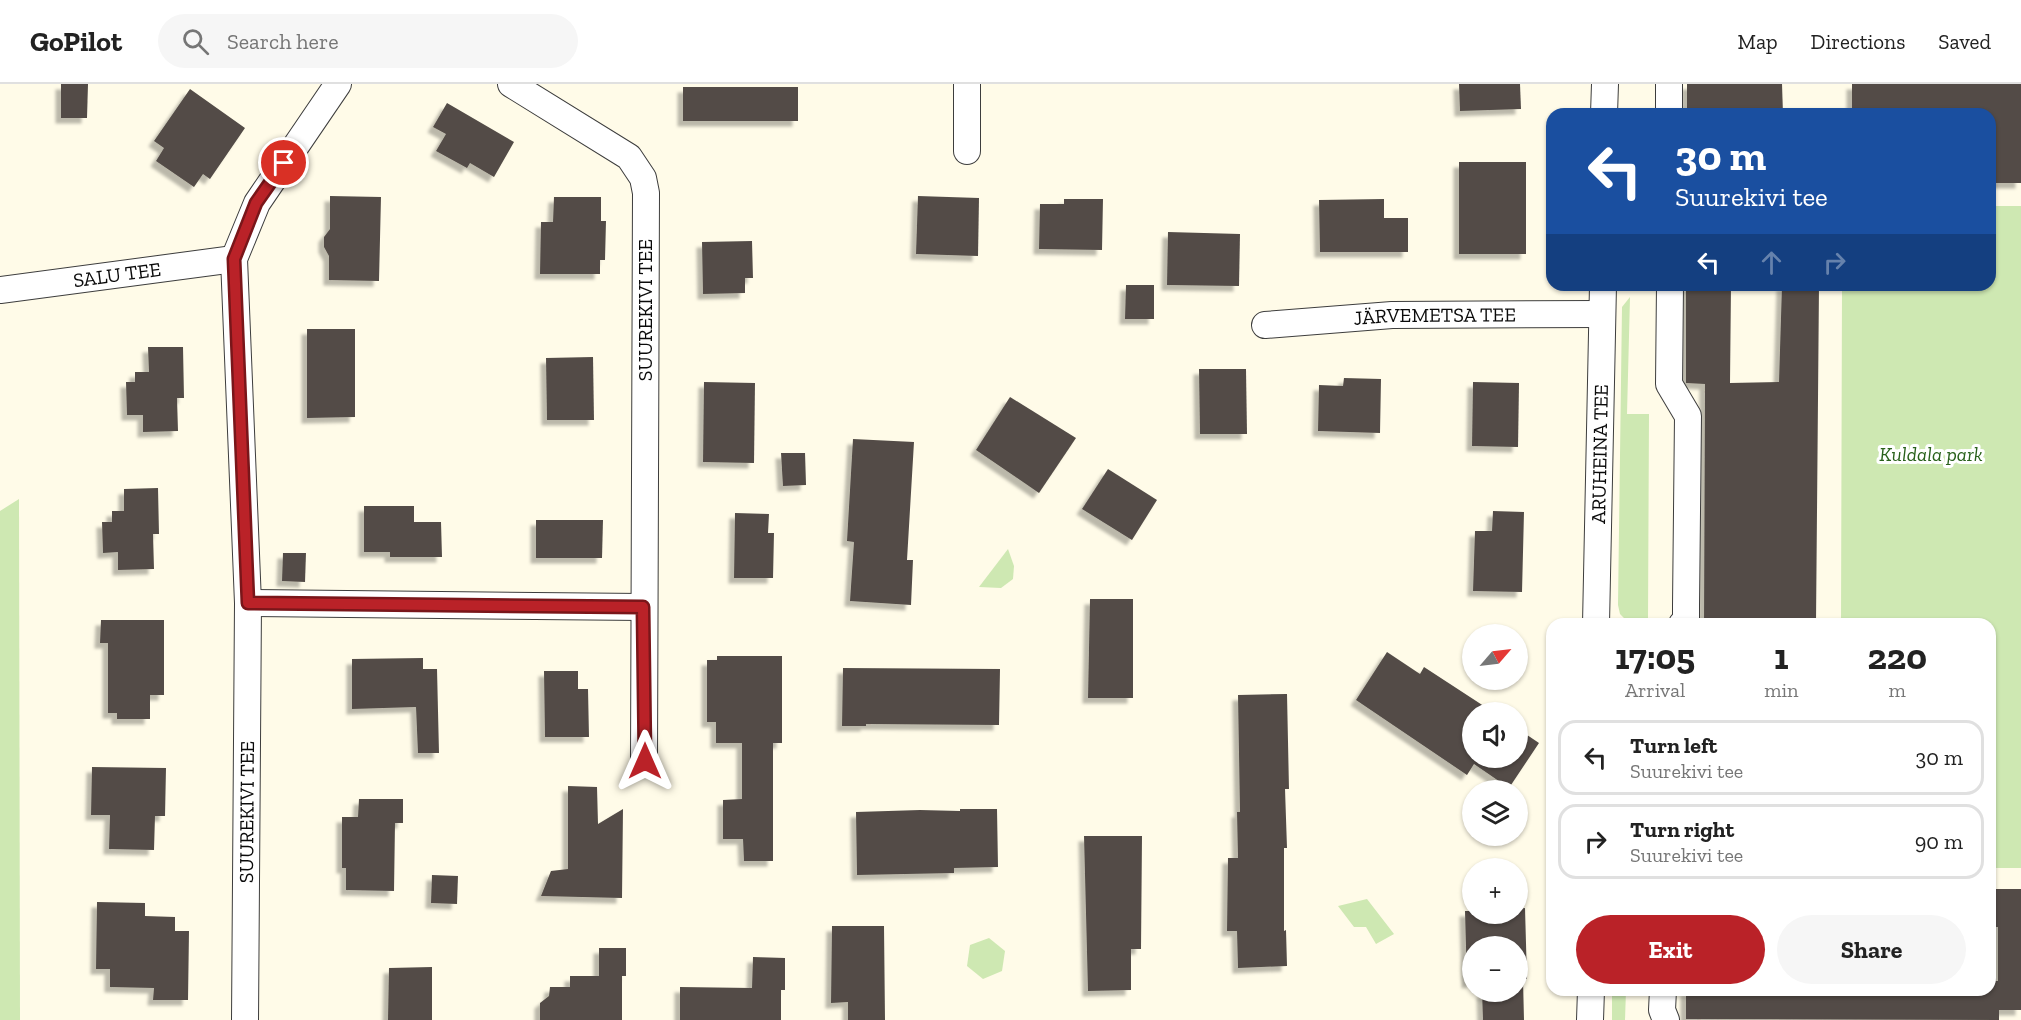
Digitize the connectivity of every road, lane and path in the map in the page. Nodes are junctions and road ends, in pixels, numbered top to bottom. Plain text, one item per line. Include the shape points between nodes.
1 (338, 84) edge
2 (511, 84) edge
3 (967, 84) edge
4 (1605, 84) edge
5 (1669, 84) edge
6 (1604, 108) edge
7 (1669, 108) edge
8 (966, 151) dead end
9 (234, 259) junction
10 (0, 290) edge
11 (1603, 291) edge
12 (1670, 291) edge
13 (1602, 314) junction
14 (1265, 325) dead end
15 (248, 603) junction
16 (643, 607) junction
17 (1596, 618) edge
18 (1686, 618) edge
19 (645, 761) dead end
20 (1591, 996) edge
21 (1662, 996) edge
22 (245, 1020) edge
23 (1590, 1020) edge
24 (1666, 1020) edge

1 - 9 street, SUUREKIVI TEE via 256,203
2 - 16 street, SUUREKIVI TEE via 629,157 643,178
3 - 8 street
4 - 6 street
5 - 7 street
9 - 10 street, SALU TEE
9 - 15 street, SUUREKIVI TEE
11 - 13 street, ARUHEINA TEE
12 - 18 street via 1670,384 1689,416
13 - 14 street, JÄRVEMETSA TEE via 1392,315
13 - 17 street, ARUHEINA TEE
15 - 16 street
15 - 22 street, SUUREKIVI TEE
16 - 19 street, SUUREKIVI TEE
20 - 23 street
21 - 24 street

